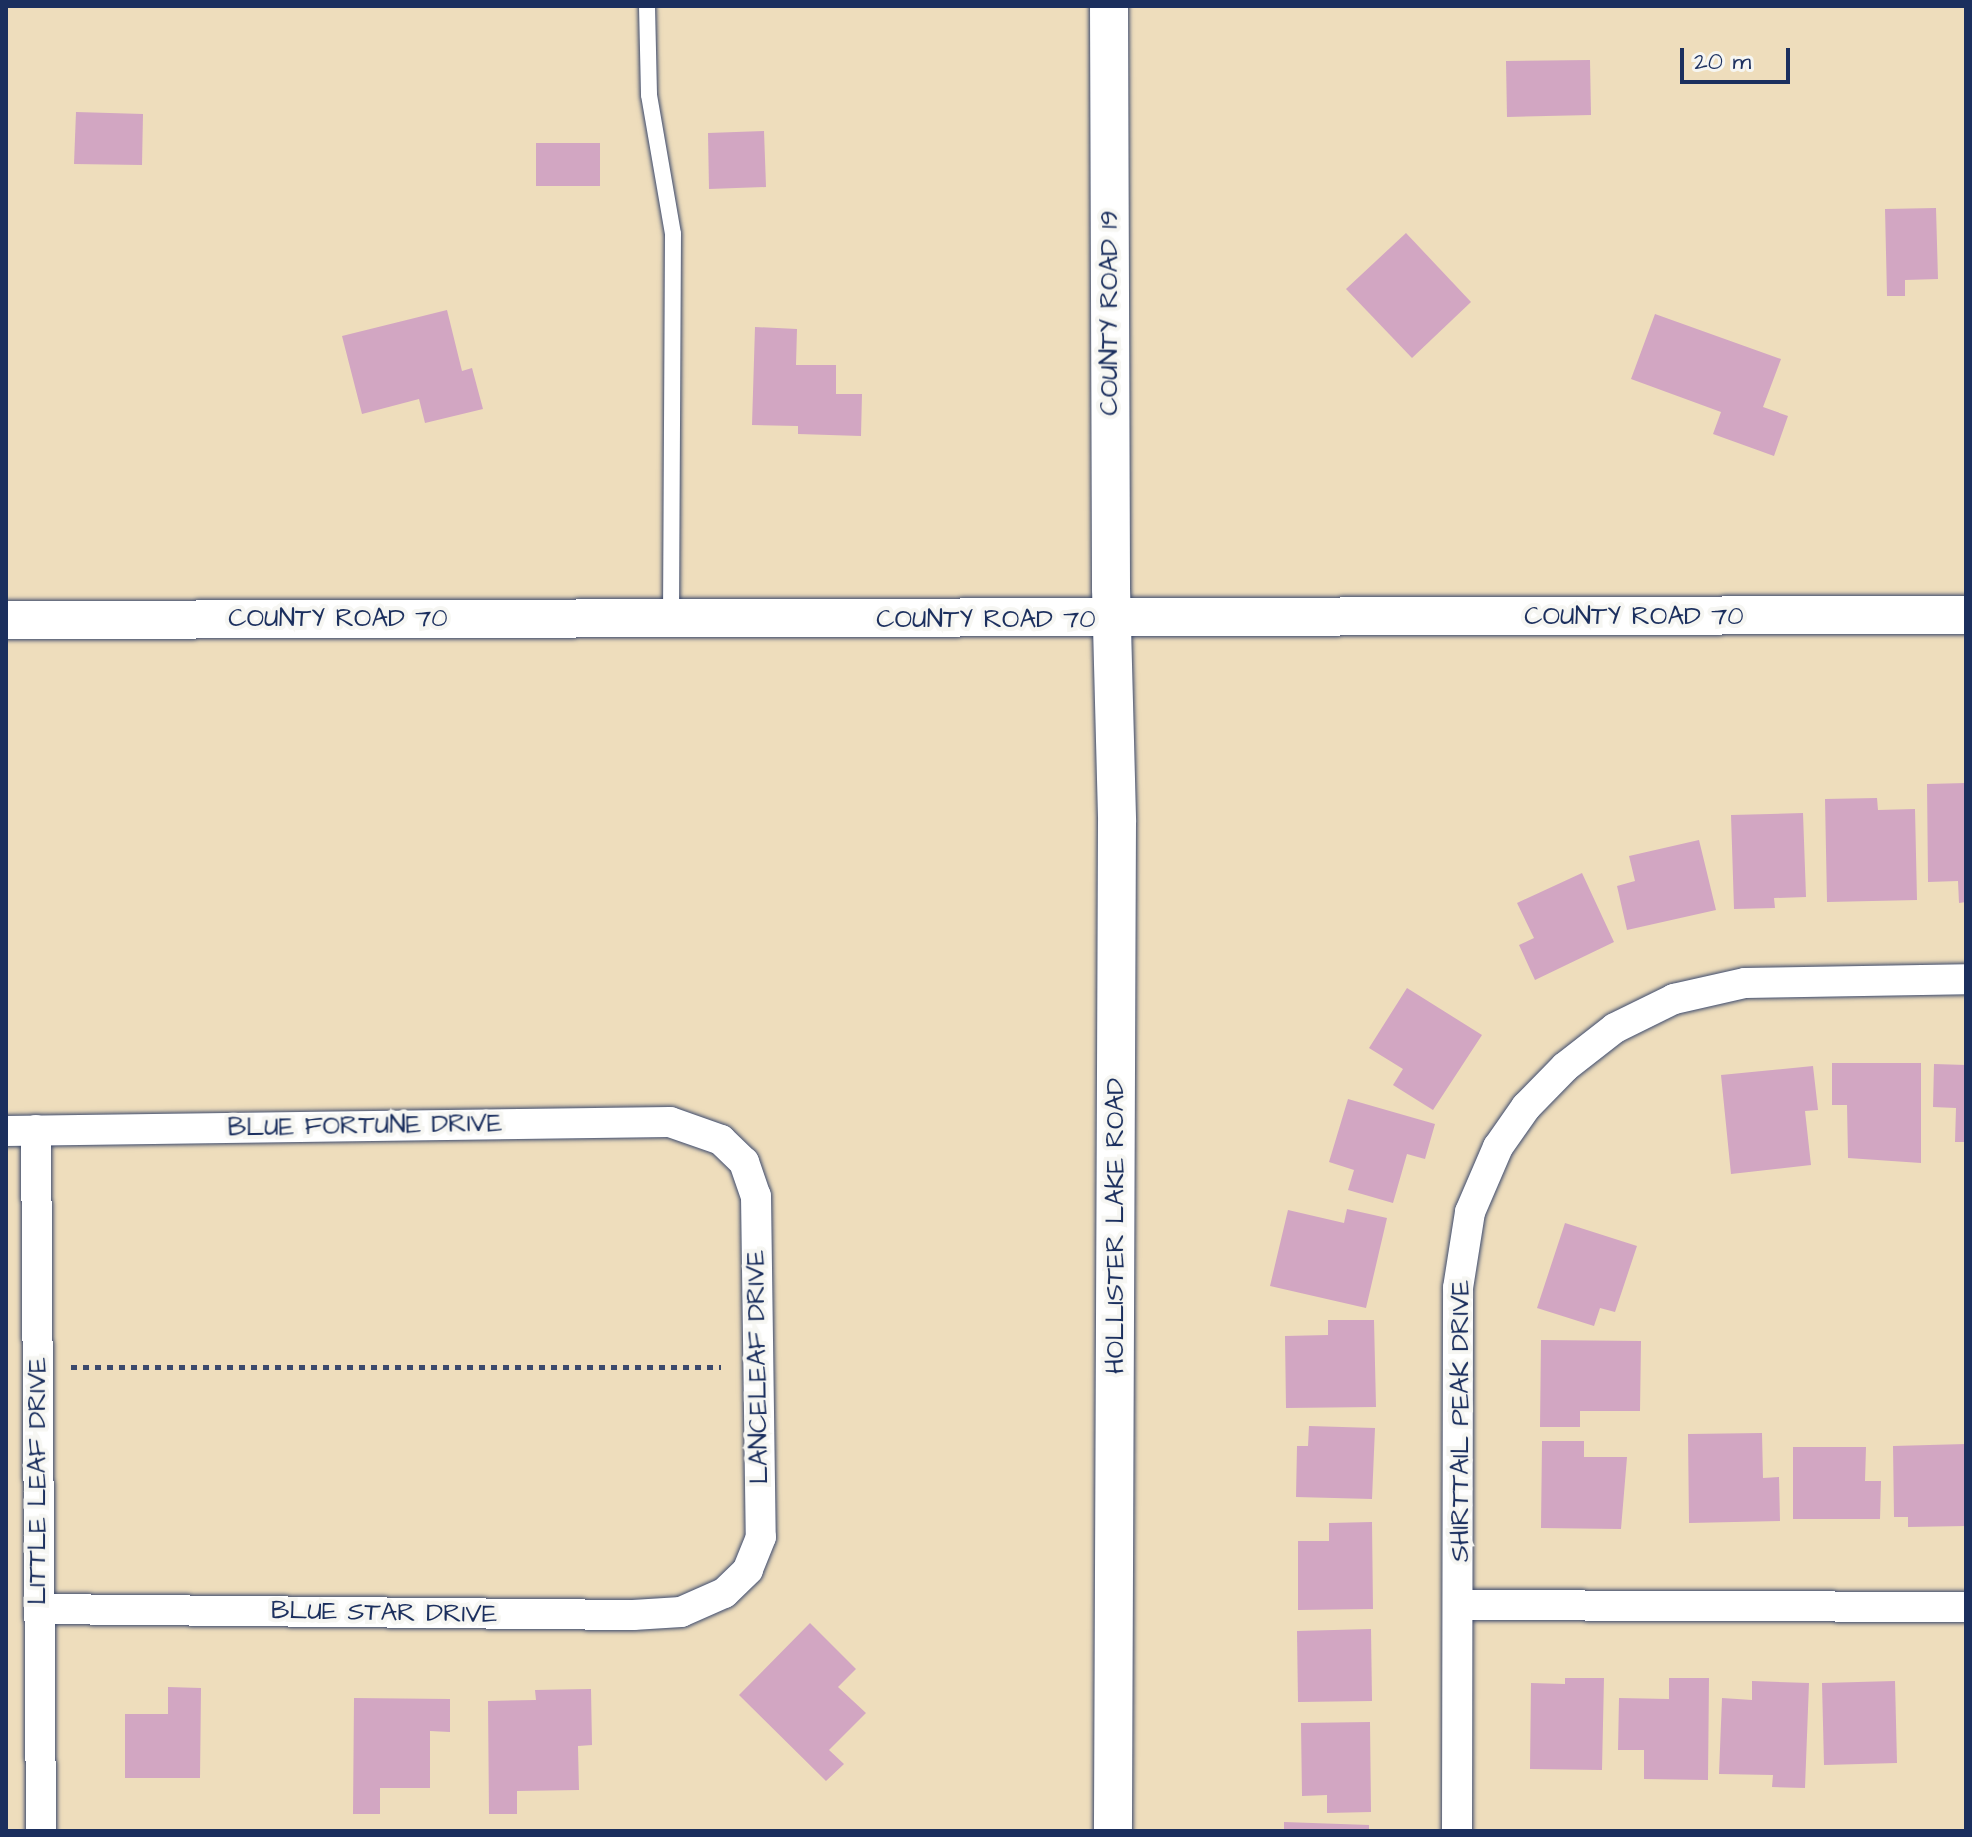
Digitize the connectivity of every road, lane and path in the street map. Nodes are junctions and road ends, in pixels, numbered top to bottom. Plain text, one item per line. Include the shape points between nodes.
1 (647, 6) edge
2 (1109, 6) edge
3 (1966, 615) edge
4 (671, 619) junction
5 (6, 620) edge
6 (1112, 620) junction
7 (1966, 979) edge
8 (21, 1130) edge
9 (721, 1140) joint
10 (70, 1367) dead end
11 (721, 1367) dead end
12 (724, 1593) joint
13 (1460, 1605) junction
14 (1966, 1607) edge
15 (39, 1609) junction
16 (41, 1831) edge
17 (1113, 1831) edge
18 (1457, 1831) edge

1 - 4 lane via 649,95 673,234
2 - 6 street, COUNTY ROAD 19
3 - 6 street, COUNTY ROAD 70
4 - 5 street, COUNTY ROAD 70
4 - 6 street, COUNTY ROAD 70
6 - 17 street, HOLLISTER LAKE ROAD via 1117,822
7 - 13 street, SHIRTTAIL PEAK DRIVE via 1745,983 1674,999 1615,1028 1565,1067 1526,1107 1498,1147 1470,1212 1458,1288
8 - 9 street, BLUE FORTUNE DRIVE via 670,1122
8 - 15 street, LITTLE LEAF DRIVE
9 - 12 street, LANCELEAF DRIVE via 744,1162 756,1196 761,1537 748,1570
10 - 11 path
12 - 15 street, BLUE STAR DRIVE via 681,1612 633,1615
13 - 14 street
13 - 18 street, SHIRTTAIL PEAK DRIVE
15 - 16 street, LITTLE LEAF DRIVE

